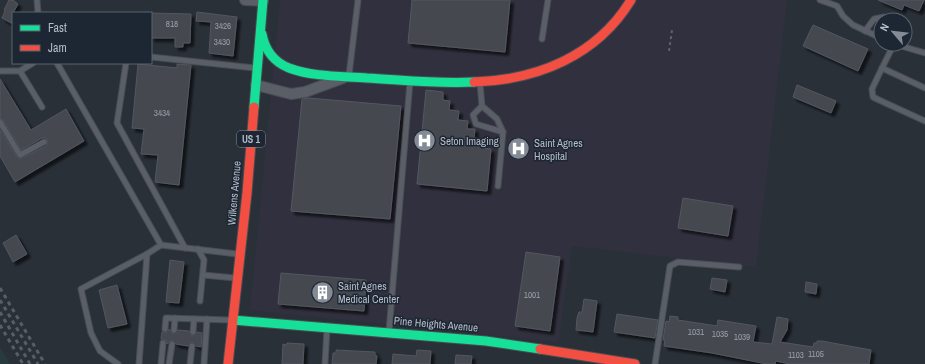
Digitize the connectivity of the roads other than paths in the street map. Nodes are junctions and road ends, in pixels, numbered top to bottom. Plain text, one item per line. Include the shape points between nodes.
1 (37, 0) edge
2 (245, 0) edge
3 (263, 0) edge
4 (358, 0) edge
5 (548, 0) edge
6 (631, 0) edge
7 (820, 0) edge
8 (836, 0) edge
9 (837, 6) junction
10 (38, 12) edge
11 (873, 20) edge
12 (261, 29) junction
13 (865, 32) junction
14 (873, 35) edge
15 (542, 39) dead end
16 (913, 50) edge
17 (890, 52) edge
18 (925, 54) edge
19 (152, 57) edge
20 (31, 64) edge
21 (58, 64) edge
22 (126, 64) edge
23 (258, 68) junction
24 (882, 68) junction
25 (0, 71) edge
26 (20, 71) junction
27 (349, 76) junction
28 (410, 80) junction
29 (480, 82) junction
30 (256, 85) junction
31 (925, 88) edge
32 (482, 106) junction
33 (42, 107) dead end
34 (925, 121) edge
35 (0, 122) edge
36 (503, 132) junction
37 (44, 142) dead end
38 (498, 186) dead end
39 (161, 245) junction
40 (185, 248) junction
41 (198, 249) junction
42 (147, 254) junction
43 (240, 254) junction
44 (739, 267) dead end
45 (202, 275) junction
46 (238, 278) junction
47 (200, 301) dead end
48 (175, 318) junction
49 (194, 319) junction
50 (208, 319) junction
51 (233, 320) junction
52 (328, 327) junction
53 (165, 329) dead end
54 (174, 330) dead end
55 (193, 332) dead end
56 (389, 332) junction
57 (163, 343) dead end
58 (172, 344) dead end
59 (192, 346) dead end
60 (118, 364) edge
61 (139, 364) edge
62 (161, 364) edge
63 (169, 364) edge
64 (190, 364) edge
65 (204, 364) edge
66 (228, 364) edge
67 (325, 364) edge
68 (635, 364) edge
69 (655, 364) edge

1 - 10 lane
2 - 3 street
3 - 12 street, Wilkens Avenue / US 1
4 - 27 lane
5 - 15 lane
6 - 29 street via 625,13 609,31 568,60 521,77
7 - 9 lane
8 - 9 lane
9 - 13 lane via 843,16
11 - 13 lane
12 - 23 street, Wilkens Avenue / US 1
12 - 27 street via 267,53 280,64 320,74
13 - 14 lane
16 - 18 lane
17 - 24 lane
19 - 23 lane
20 - 26 lane
21 - 39 lane
22 - 40 lane via 117,123
23 - 30 street, Wilkens Avenue / US 1
24 - 31 lane
24 - 34 lane via 872,89 874,97
25 - 26 lane
26 - 33 lane
27 - 28 street
27 - 30 street via 305,92 291,94
28 - 29 street
28 - 56 lane
29 - 32 lane
30 - 43 street, Wilkens Avenue / US 1
32 - 36 lane via 497,119
32 - 36 lane via 473,115 476,124
35 - 37 lane via 20,155
36 - 38 lane
39 - 40 lane
39 - 42 lane
40 - 41 lane
41 - 43 lane
41 - 45 lane via 204,260
42 - 60 lane via 81,289 91,332 100,351
42 - 61 lane
43 - 46 street, Wilkens Avenue / US 1
44 - 69 lane via 678,262 670,266
45 - 46 lane
45 - 47 lane
46 - 51 street, Wilkens Avenue / US 1
48 - 49 lane
48 - 53 lane via 166,318
48 - 54 lane
49 - 50 lane
49 - 55 lane
50 - 51 lane
50 - 65 lane
51 - 52 street, Pine Heights Avenue
51 - 66 street, Wilkens Avenue / US 1
52 - 56 street, Pine Heights Avenue
52 - 67 lane
56 - 68 street, Pine Heights Avenue via 486,341
57 - 62 lane
58 - 63 lane
59 - 64 lane

